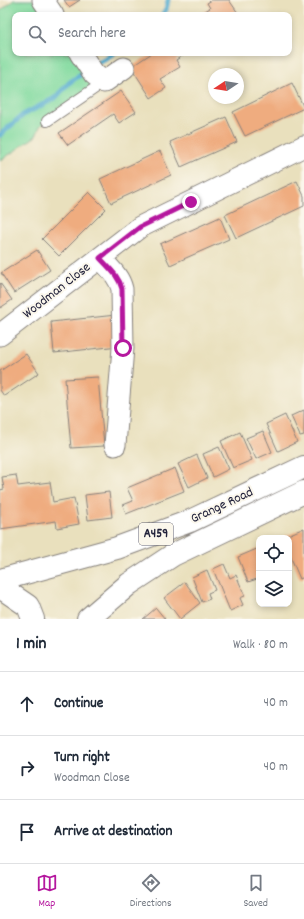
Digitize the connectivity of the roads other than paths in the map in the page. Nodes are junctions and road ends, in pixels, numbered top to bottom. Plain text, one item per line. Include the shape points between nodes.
1 (43, 0) edge
2 (51, 12) edge
3 (91, 67) edge
4 (124, 68) dead end
5 (47, 121) dead end
6 (304, 146) edge
7 (100, 258) junction
8 (0, 335) edge
9 (115, 445) dead end
10 (304, 467) edge
11 (304, 492) edge
12 (0, 580) edge
13 (0, 589) edge
14 (33, 619) edge
15 (88, 619) edge

1 - 2 street
3 - 4 street
3 - 5 lane
6 - 7 street, Woodman Close via 140,227
7 - 8 street, Woodman Close
7 - 9 street via 117,276 122,289 123,348
10 - 12 main road, Grange Road / A459 via 190,522 117,548
11 - 15 main road, Grange Road via 173,555 129,584
13 - 14 main road via 28,606

